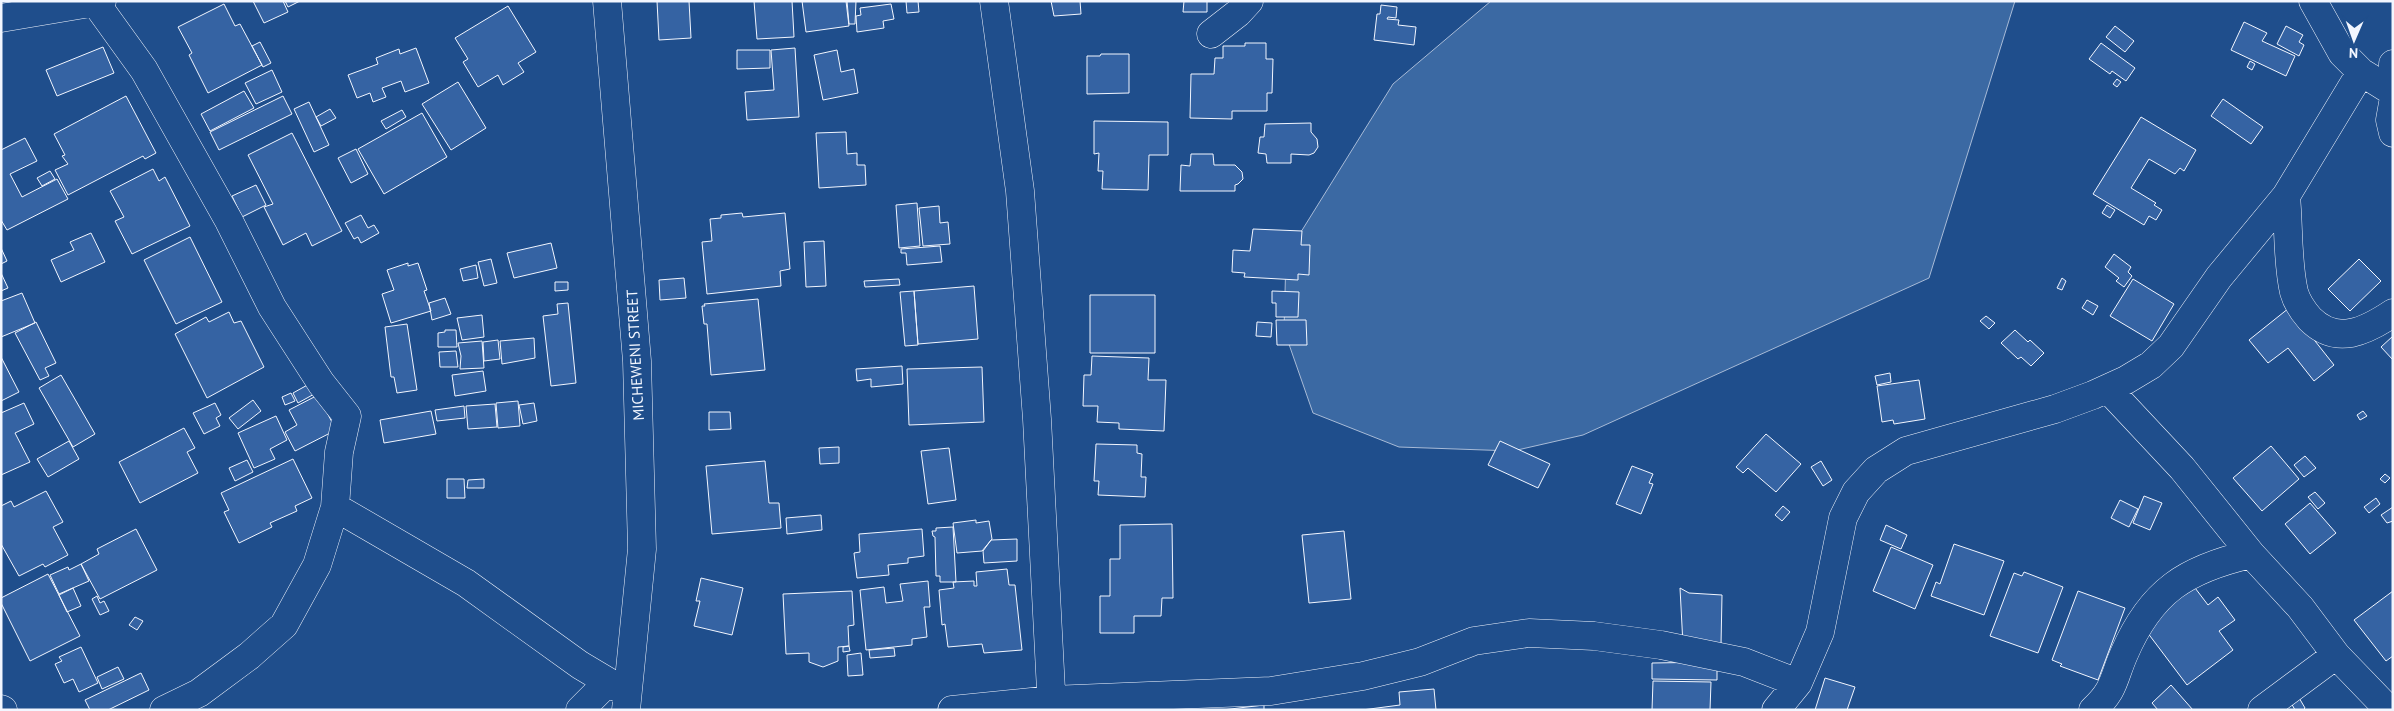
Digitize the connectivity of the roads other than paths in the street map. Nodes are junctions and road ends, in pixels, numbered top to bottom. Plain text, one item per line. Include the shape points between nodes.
1 (607, 1) edge
2 (994, 1) edge
3 (1249, 1) edge
4 (2313, 1) edge
5 (99, 2) edge
6 (1, 18) edge
7 (1211, 34) dead end
8 (2393, 64) edge
9 (2393, 68) edge
10 (2361, 72) junction
11 (2393, 92) edge
12 (2393, 103) edge
13 (2393, 133) edge
14 (2286, 196) junction
15 (2393, 313) edge
16 (2108, 389) junction
17 (335, 507) junction
18 (2251, 554) junction
19 (2336, 655) junction
20 (1798, 683) junction
21 (620, 695) edge
22 (1051, 705) edge
23 (2100, 708) edge
24 (164, 710) edge
25 (580, 710) edge
26 (952, 710) edge
27 (1776, 710) edge
28 (2262, 710) edge
29 (2389, 710) edge

1 - 21 street, MICHEWENI STREET via 637,361 642,549 636,626
2 - 22 street via 1020,191 1037,419
3 - 7 street
4 - 10 street via 2342,53
5 - 6 street
5 - 17 street via 144,70 229,221 272,307 320,383 347,416 339,452
8 - 9 street
10 - 11 street
10 - 14 street
12 - 13 street via 2390,120
14 - 15 street via 2294,286 2301,309 2315,324 2332,334 2367,329
14 - 16 street via 2219,277 2171,346 2151,365
16 - 18 street via 2182,468
16 - 20 street via 2055,409 1906,451 1876,470 1856,492 1843,518 1820,632
17 - 21 street via 466,583
17 - 24 street via 317,565 284,626 199,692
18 - 19 street via 2300,607
18 - 23 street via 2219,561 2162,593 2133,631 2111,690
19 - 28 street
19 - 29 street
20 - 22 street via 1744,662 1661,645 1594,636 1529,633 1474,641 1420,662 1297,688
20 - 27 street
21 - 25 street
22 - 26 street

